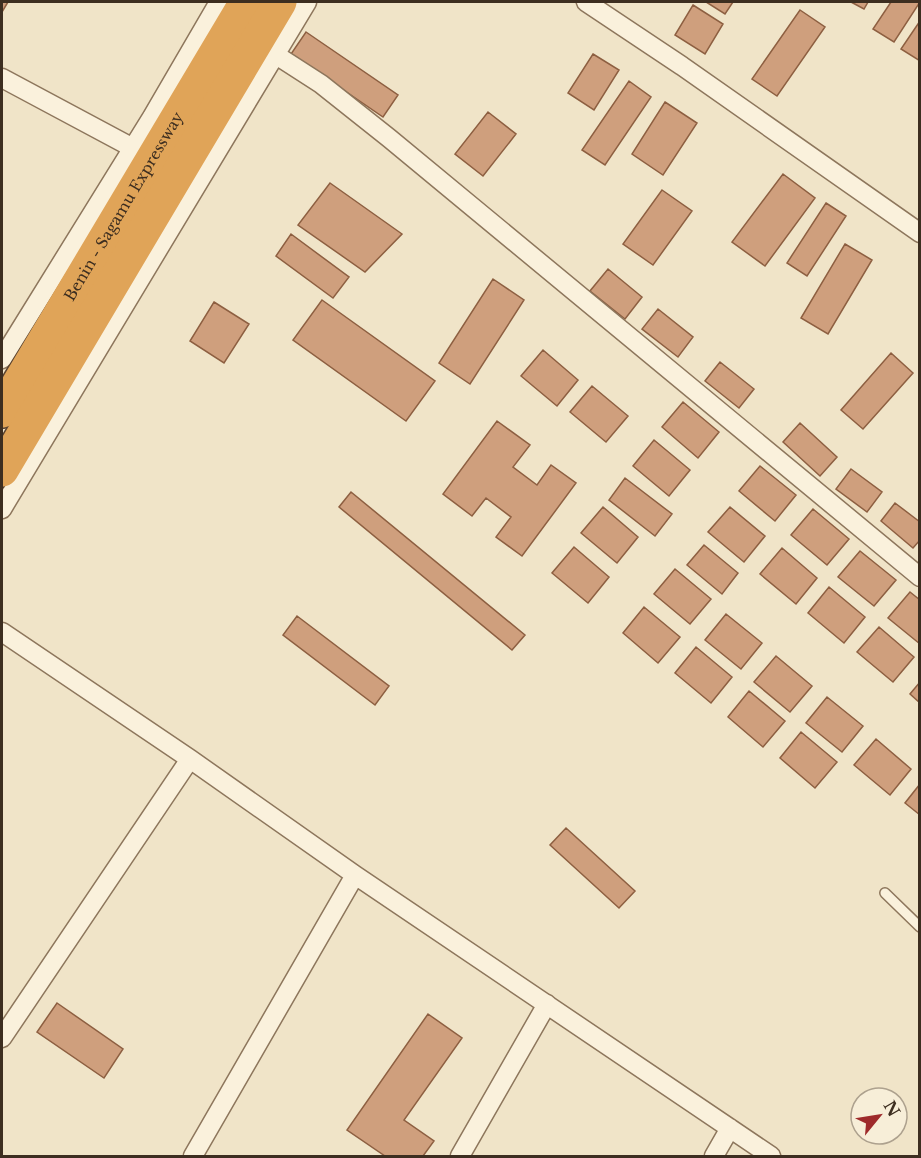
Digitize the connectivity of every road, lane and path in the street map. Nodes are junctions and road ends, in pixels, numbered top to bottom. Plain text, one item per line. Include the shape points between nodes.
1 (219, 2) edge
2 (246, 2) edge
3 (280, 2) edge
4 (308, 2) edge
5 (597, 4) edge
6 (276, 55) junction
7 (2, 78) edge
8 (132, 148) junction
9 (920, 233) edge
10 (2, 359) edge
11 (2, 411) edge
12 (2, 470) edge
13 (2, 508) edge
14 (920, 577) edge
15 (2, 632) edge
16 (190, 759) junction
17 (355, 875) junction
18 (885, 893) dead end
19 (920, 927) edge
20 (548, 1004) junction
21 (2, 1038) edge
22 (730, 1128) junction
23 (193, 1156) edge
24 (460, 1156) edge
25 (714, 1156) edge
26 (771, 1156) edge

1 - 8 street
2 - 11 highway, Benin - Sagamu Expressway
3 - 12 highway
4 - 6 street
5 - 9 street
6 - 13 street
6 - 14 street via 321,84 389,138
7 - 8 street
8 - 10 street
15 - 16 street
16 - 17 street
16 - 21 street
17 - 20 street
17 - 23 street
18 - 19 lane
20 - 22 street
20 - 24 street
22 - 25 street
22 - 26 street

